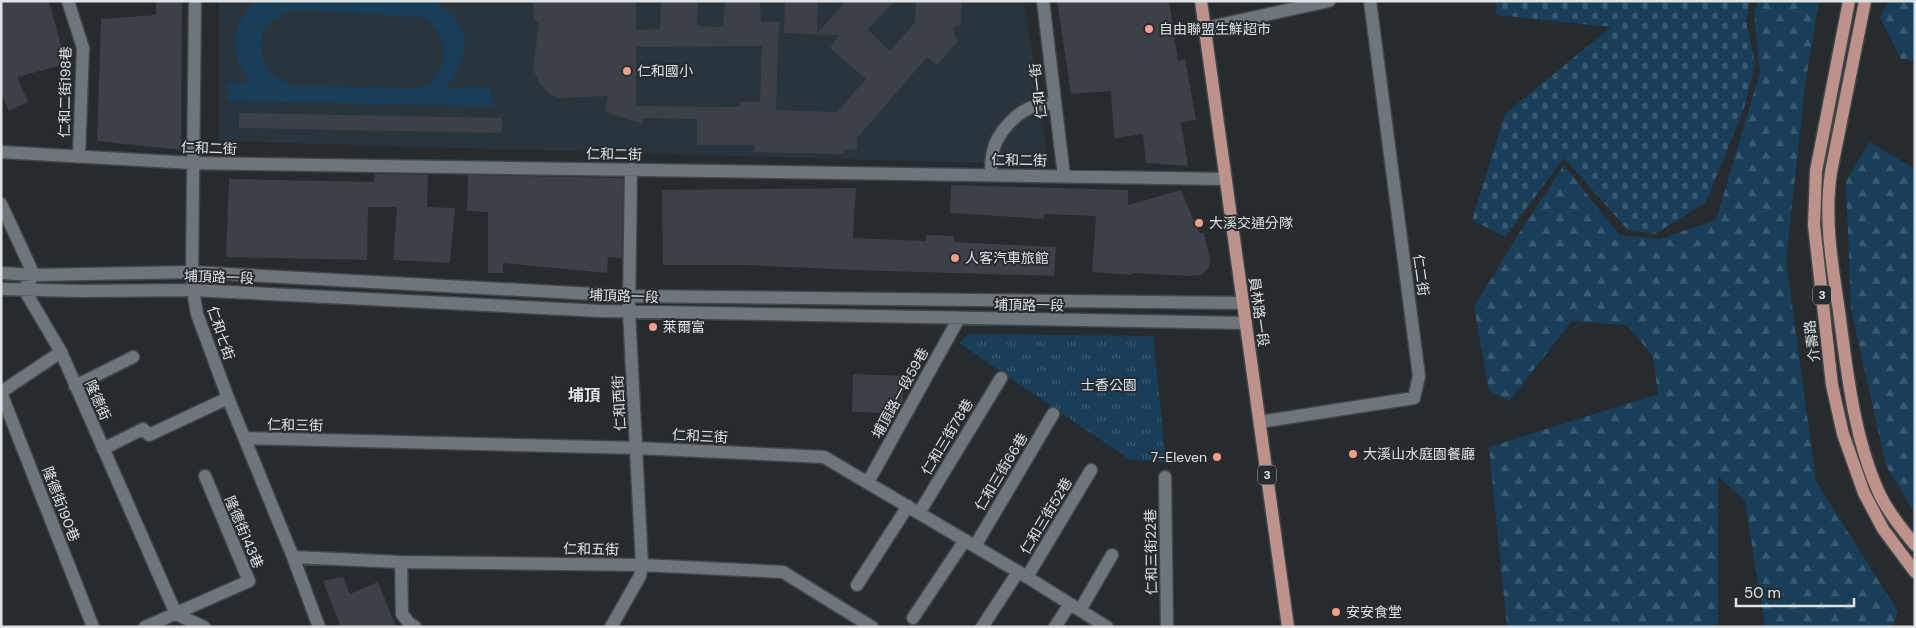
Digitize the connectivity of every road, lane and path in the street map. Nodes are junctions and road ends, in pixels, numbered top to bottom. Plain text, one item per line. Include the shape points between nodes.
1 (68, 1) edge
2 (195, 1) edge
3 (1043, 1) edge
4 (1201, 1) edge
5 (1329, 1) edge
6 (1370, 1) edge
7 (1849, 1) edge
8 (1865, 1) edge
9 (1205, 28) junction
10 (1055, 103) junction
11 (1, 152) edge
12 (79, 155) junction
13 (192, 163) junction
14 (631, 169) junction
15 (991, 175) junction
16 (1064, 176) junction
17 (1226, 179) junction
18 (1, 204) edge
19 (192, 272) junction
20 (1, 273) edge
21 (34, 275) junction
22 (1, 289) edge
23 (24, 289) junction
24 (193, 290) junction
25 (630, 296) junction
26 (1243, 303) junction
27 (630, 311) junction
28 (959, 318) junction
29 (1246, 323) junction
30 (60, 352) junction
31 (133, 357) dead end
32 (1001, 378) dead end
33 (76, 386) junction
34 (1, 393) edge
35 (228, 398) junction
36 (1053, 414) dead end
37 (1260, 422) junction
38 (244, 438) junction
39 (637, 448) junction
40 (103, 449) junction
41 (1092, 470) dead end
42 (205, 476) dead end
43 (1165, 477) dead end
44 (868, 482) junction
45 (914, 509) junction
46 (970, 543) junction
47 (1915, 545) edge
48 (1112, 555) dead end
49 (293, 557) junction
50 (400, 562) junction
51 (642, 565) junction
52 (1915, 572) edge
53 (1022, 574) junction
54 (857, 585) dead end
55 (1075, 607) junction
56 (176, 614) junction
57 (912, 618) dead end
58 (316, 626) edge
59 (93, 627) edge
60 (145, 627) edge
61 (180, 627) edge
62 (204, 627) edge
63 (415, 627) edge
64 (611, 627) edge
65 (872, 627) edge
66 (982, 627) edge
67 (1056, 627) edge
68 (1107, 627) edge
69 (1167, 627) edge
70 (1288, 627) edge

1 - 12 street, 仁和二街198巷 via 83,48
2 - 13 street, 仁和七街
3 - 10 street, 仁和一街
4 - 9 main road, 員林路一段 / 3
5 - 9 street
6 - 37 street, 仁二街 via 1419,376 1414,398
7 - 52 main road, 介壽路 / 3 via 1816,171 1814,225 1832,385 1843,434 1864,493 1883,529
8 - 47 main road, 3 via 1828,196 1829,237 1848,383 1866,460 1881,496
9 - 17 main road, 員林路一段 / 3
10 - 15 street via 1034,106 1010,124 993,148
10 - 16 street, 仁和一街
11 - 12 street, 仁和二街
12 - 13 street, 仁和二街
13 - 14 street, 仁和二街
13 - 19 street, 仁和七街
14 - 15 street, 仁和二街
14 - 25 street, 仁和西街
15 - 16 street, 仁和二街
16 - 17 street, 仁和二街
17 - 26 main road, 員林路一段 / 3
18 - 21 street
19 - 21 street, 埔頂路一段
19 - 24 street, 仁和七街
19 - 25 street, 埔頂路一段
20 - 21 street, 埔頂路一段
21 - 23 street
22 - 23 street, 埔頂路一段
23 - 24 street, 埔頂路一段
23 - 30 street, 隆德街
24 - 27 street, 埔頂路一段
24 - 35 street, 仁和七街 via 197,314
25 - 26 street, 埔頂路一段
25 - 27 street, 仁和西街
26 - 29 main road, 員林路一段 / 3
27 - 28 street, 埔頂路一段
27 - 39 street, 仁和西街
28 - 29 street, 埔頂路一段
28 - 44 street, 埔頂路一段59巷
29 - 37 main road, 員林路一段 / 3
30 - 33 street, 隆德街
30 - 34 street
31 - 33 street
32 - 45 street, 仁和三街78巷
33 - 40 street, 隆德街
34 - 59 street, 隆德街190巷
35 - 38 street, 仁和七街
35 - 40 street via 149,435 143,429
36 - 46 street, 仁和三街66巷
37 - 70 main road, 員林路一段 / 3
38 - 39 street, 仁和三街
38 - 49 street, 仁和七街
39 - 44 street, 仁和三街 via 824,457
39 - 51 street, 仁和西街
40 - 56 street, 隆德街
41 - 53 street, 仁和三街52巷
42 - 56 street, 隆德街143巷 via 249,581
43 - 69 street, 仁和三街22巷
44 - 45 street, 仁和三街
45 - 46 street, 仁和三街
45 - 54 street, 仁和三街78巷
46 - 53 street, 仁和三街
46 - 57 street, 仁和三街66巷
48 - 55 street
49 - 50 street, 仁和五街
49 - 58 street, 仁和七街
50 - 51 street, 仁和五街
50 - 63 street via 402,614
51 - 64 street, 仁和西街 via 640,576
51 - 65 street, 仁和五街 via 783,572
53 - 55 street, 仁和三街
53 - 66 street, 仁和三街52巷
55 - 67 street
55 - 68 street, 仁和三街
56 - 60 street
56 - 61 street, 隆德街
56 - 62 street

